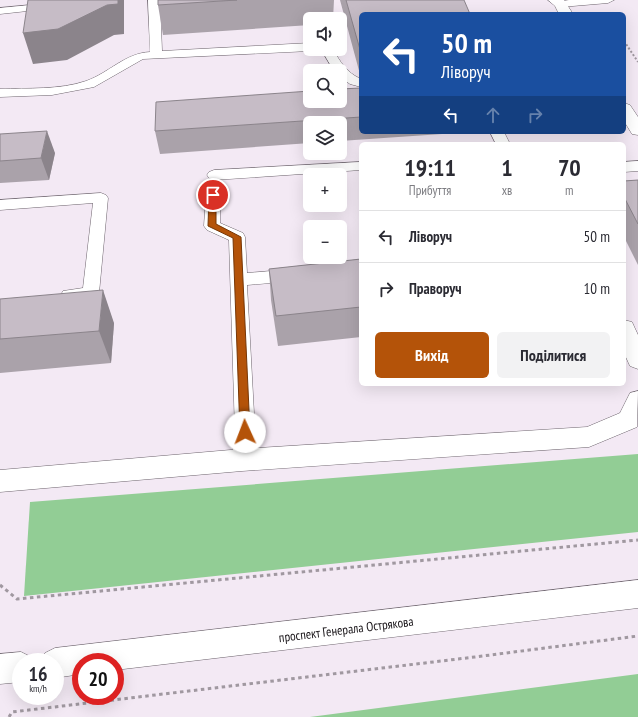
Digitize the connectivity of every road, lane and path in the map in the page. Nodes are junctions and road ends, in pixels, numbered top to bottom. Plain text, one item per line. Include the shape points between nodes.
1 (154, 0) edge
2 (608, 0) edge
3 (63, 5) edge
4 (561, 6) edge
5 (0, 11) edge
6 (626, 44) edge
7 (303, 47) edge
8 (156, 56) junction
9 (330, 56) edge
10 (638, 62) edge
11 (359, 83) edge
12 (0, 93) edge
13 (626, 111) edge
14 (638, 130) edge
15 (359, 166) edge
16 (638, 166) edge
17 (626, 167) edge
18 (214, 176) dead end
19 (213, 195) dead end
20 (0, 205) edge
21 (308, 274) edge
22 (239, 280) junction
23 (53, 297) edge
24 (626, 333) edge
25 (638, 360) edge
26 (638, 400) edge
27 (242, 460) junction
28 (0, 480) edge
29 (638, 540) edge
30 (0, 585) edge
31 (638, 594) edge
32 (638, 636) edge
33 (64, 662) edge
34 (12, 668) edge
35 (0, 669) edge
36 (9, 717) edge

1 - 8 lane
2 - 4 lane
3 - 5 lane
6 - 10 path
7 - 8 lane
8 - 12 lane via 140,56 90,84 52,90
9 - 11 lane via 335,65 352,81
13 - 14 street
15 - 18 lane
16 - 17 street
19 - 22 lane via 212,226 237,237
20 - 23 lane via 101,198 91,293
21 - 22 lane
22 - 27 lane via 245,432
24 - 25 street
26 - 27 street via 629,420 589,437
27 - 28 street
29 - 30 path via 17,599
31 - 33 street, проспект Генерала Острякова
32 - 36 path via 12,712
34 - 35 street

